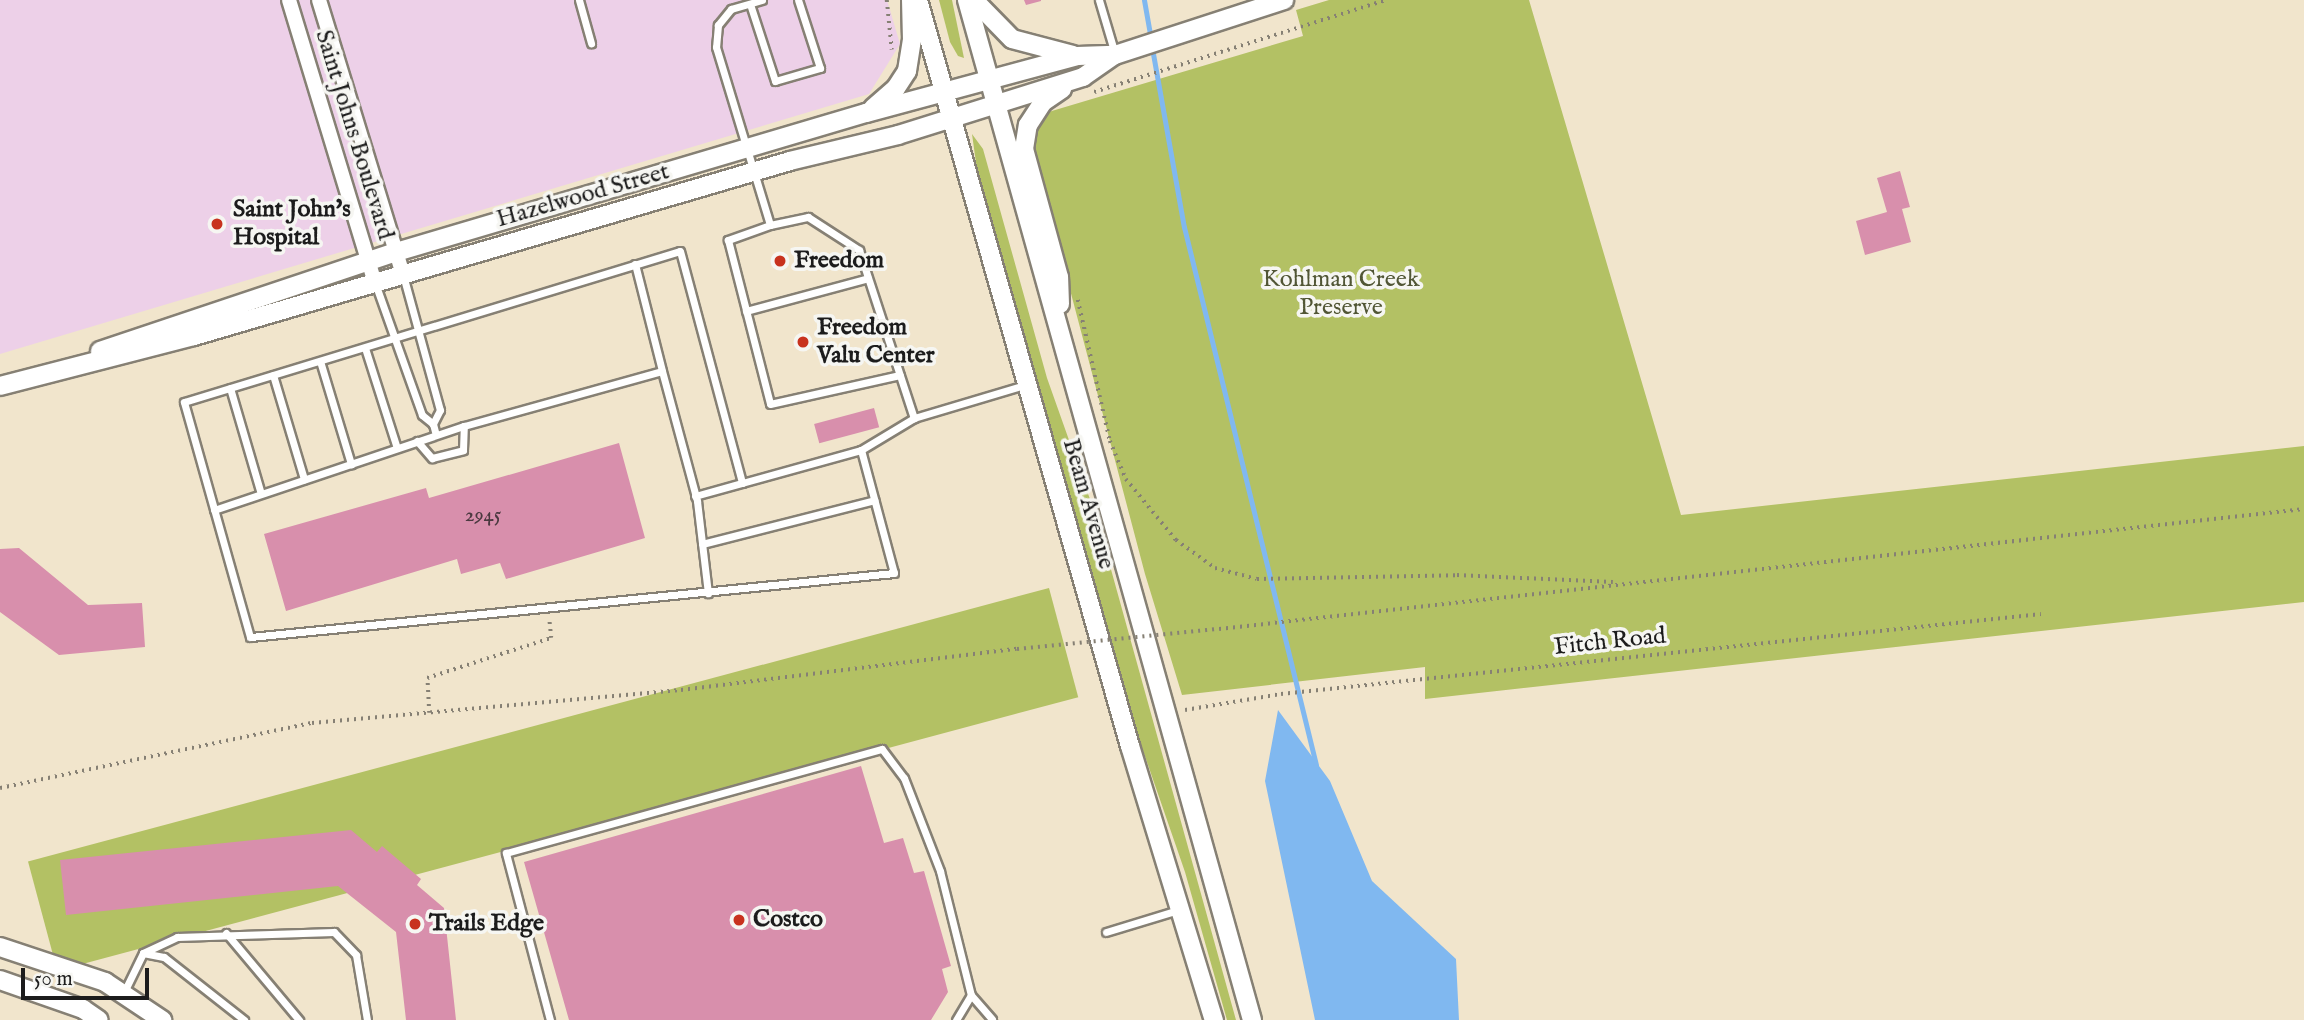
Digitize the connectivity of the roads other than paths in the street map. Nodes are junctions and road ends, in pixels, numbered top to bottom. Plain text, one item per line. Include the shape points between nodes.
1 (289, 0) edge
2 (319, 0) edge
3 (579, 0) edge
4 (762, 0) edge
5 (798, 0) edge
6 (911, 0) edge
7 (918, 0) edge
8 (967, 0) edge
9 (974, 0) edge
10 (1099, 0) edge
11 (1284, 0) edge
12 (750, 4) junction
13 (591, 43) dead end
14 (1077, 55) junction
15 (1115, 55) junction
16 (1083, 77) junction
17 (990, 80) junction
18 (945, 92) junction
19 (998, 104) junction
20 (866, 113) junction
21 (952, 118) junction
22 (746, 148) junction
23 (753, 172) junction
24 (770, 225) junction
25 (396, 252) junction
26 (368, 261) junction
27 (635, 264) junction
28 (403, 275) junction
29 (868, 278) junction
30 (375, 283) junction
31 (746, 311) junction
32 (418, 331) junction
33 (1061, 332) junction
34 (395, 339) junction
35 (365, 348) junction
36 (320, 361) junction
37 (58, 369) junction
38 (662, 371) junction
39 (273, 375) junction
40 (900, 375) junction
41 (1028, 384) junction
42 (0, 386) edge
43 (230, 388) junction
44 (914, 418) junction
45 (433, 424) junction
46 (464, 426) junction
47 (436, 435) junction
48 (417, 441) junction
49 (397, 448) junction
50 (861, 450) junction
51 (351, 464) junction
52 (304, 479) junction
53 (742, 483) junction
54 (261, 494) junction
55 (695, 496) junction
56 (874, 500) junction
57 (214, 510) junction
58 (702, 544) junction
59 (708, 593) junction
60 (1182, 910) junction
61 (1106, 932) dead end
62 (226, 933) junction
63 (0, 947) edge
64 (143, 953) junction
65 (0, 980) edge
66 (123, 994) junction
67 (971, 995) junction
68 (992, 1019) edge
69 (99, 1020) edge
70 (162, 1020) edge
71 (244, 1020) edge
72 (299, 1020) edge
73 (367, 1020) edge
74 (550, 1020) edge
75 (956, 1020) edge
76 (1214, 1020) edge
77 (1252, 1020) edge

1 - 26 street, Saint Johns Boulevard
2 - 25 street, Saint Johns Boulevard
3 - 13 lane
4 - 12 lane
5 - 12 lane via 820,68 775,81
6 - 20 street via 907,71 896,88
7 - 18 street, Beam Avenue
8 - 17 street, Beam Avenue
9 - 14 street via 1012,38 1035,48
10 - 15 lane
11 - 15 street, Hazelwood Street
12 - 22 lane via 731,9 718,25 716,47
14 - 15 street, Hazelwood Street
14 - 17 street, Hazelwood Street
15 - 16 street, Hazelwood Street
16 - 19 street, Hazelwood Street
16 - 33 street via 1043,102 1028,125 1024,149 1059,276
17 - 18 street, Hazelwood Street
17 - 19 street, Beam Avenue
18 - 20 street, Hazelwood Street
18 - 21 street, Beam Avenue
19 - 21 street, Hazelwood Street
19 - 33 street, Beam Avenue
20 - 22 street, Hazelwood Street
21 - 23 street, Hazelwood Street
21 - 41 street, Beam Avenue
22 - 23 lane
22 - 25 street, Hazelwood Street
23 - 24 lane
23 - 28 street, Hazelwood Street
24 - 29 lane via 808,217 859,250
24 - 31 lane via 728,240
25 - 26 street, Hazelwood Street
25 - 28 street, Saint Johns Boulevard
26 - 30 street, Saint Johns Boulevard
26 - 37 street, Hazelwood Street via 167,327
27 - 32 lane
27 - 38 lane
27 - 53 lane via 680,251
28 - 30 street, Hazelwood Street
28 - 32 lane
29 - 31 lane
29 - 40 lane
30 - 34 lane
30 - 37 street, Hazelwood Street via 134,353
31 - 40 lane via 770,404
32 - 34 lane
32 - 45 lane via 440,410
33 - 77 street, Beam Avenue
34 - 35 lane
34 - 45 lane via 422,415
35 - 36 lane
35 - 49 lane
36 - 39 lane
36 - 51 lane
37 - 42 street, Hazelwood Street
38 - 46 lane
38 - 55 lane
39 - 43 lane
39 - 52 lane
40 - 44 lane
41 - 44 lane
41 - 60 street, Beam Avenue via 1130,746
43 - 54 lane
43 - 57 lane via 184,402
44 - 50 lane
45 - 47 lane
46 - 47 lane
46 - 48 lane via 463,450 432,458
47 - 48 lane
48 - 49 lane
49 - 51 lane
50 - 53 lane
50 - 56 lane
51 - 52 lane
52 - 54 lane
53 - 55 lane
54 - 57 lane
55 - 58 lane
56 - 58 lane
56 - 59 lane via 894,573
57 - 59 lane via 250,637
58 - 59 lane
60 - 61 lane via 1157,913
60 - 76 street, Beam Avenue
62 - 64 lane via 177,937
62 - 72 lane
62 - 73 lane via 334,932 356,955
63 - 66 street via 104,982
64 - 66 lane
64 - 71 lane via 164,957
65 - 69 street via 83,1009
66 - 70 street
67 - 68 lane
67 - 74 lane via 940,871 904,778 882,749 506,853
67 - 75 lane

